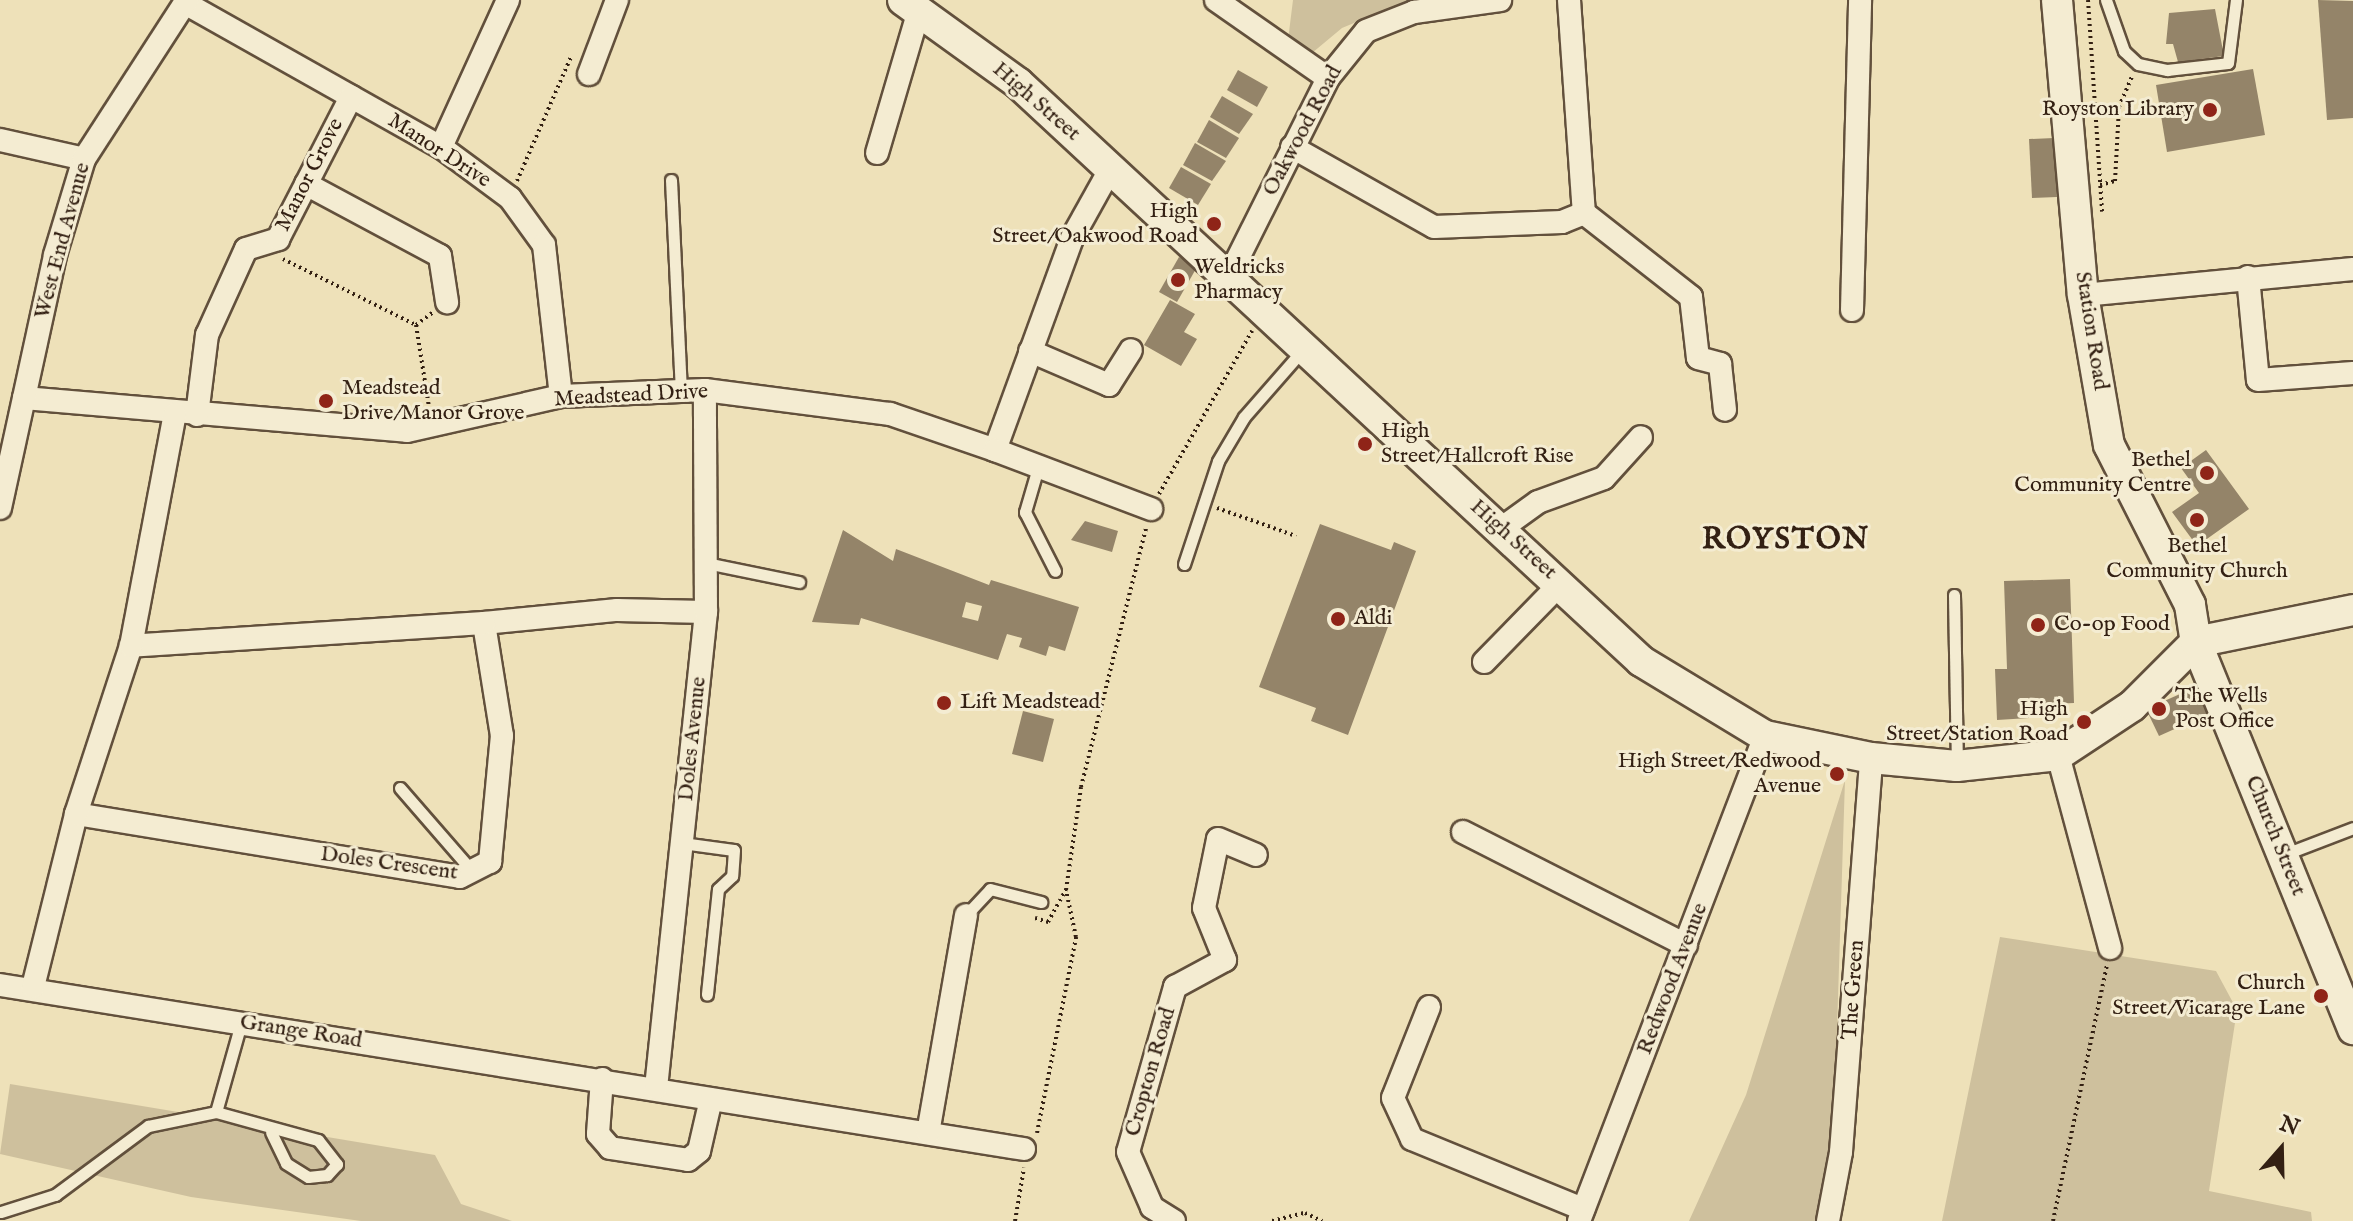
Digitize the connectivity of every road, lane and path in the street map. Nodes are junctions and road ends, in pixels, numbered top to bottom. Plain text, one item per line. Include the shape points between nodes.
1 (508, 0) edge
2 (617, 0) edge
3 (1216, 0) edge
4 (1500, 0) edge
5 (1569, 0) edge
6 (1860, 0) edge
7 (2057, 0) edge
8 (2106, 0) edge
9 (2236, 0) edge
10 (186, 2) edge
11 (911, 5) edge
12 (578, 42) dead end
13 (2138, 64) junction
14 (589, 74) dead end
15 (1328, 78) junction
16 (351, 97) junction
17 (0, 140) edge
18 (441, 147) junction
19 (1292, 147) junction
20 (877, 153) dead end
21 (84, 159) junction
22 (1111, 168) junction
23 (671, 180) dead end
24 (306, 184) junction
25 (2101, 185) dead end
26 (510, 198) junction
27 (1584, 213) junction
28 (278, 239) junction
29 (2353, 269) edge
30 (1229, 276) junction
31 (2248, 277) junction
32 (2083, 295) junction
33 (447, 302) dead end
34 (1852, 310) dead end
35 (1263, 311) junction
36 (1131, 350) dead end
37 (1030, 351) junction
38 (1301, 352) junction
39 (2353, 373) edge
40 (705, 390) junction
41 (681, 391) junction
42 (561, 396) junction
43 (24, 398) junction
44 (1725, 410) dead end
45 (186, 415) junction
46 (432, 425) junction
47 (1641, 437) dead end
48 (995, 450) junction
49 (1037, 471) junction
50 (5, 474) edge
51 (1220, 493) dead end
52 (0, 508) edge
53 (1151, 509) junction
54 (1502, 528) junction
55 (1296, 536) dead end
56 (706, 563) junction
57 (1184, 564) dead end
58 (1055, 571) dead end
59 (799, 582) dead end
60 (1561, 583) junction
61 (1954, 595) dead end
62 (2353, 610) edge
63 (706, 612) junction
64 (484, 623) junction
65 (2196, 642) junction
66 (131, 646) junction
67 (1484, 662) dead end
68 (1765, 736) junction
69 (2058, 755) junction
70 (1871, 758) junction
71 (1957, 766) junction
72 (400, 788) dead end
73 (76, 814) junction
74 (2353, 828) edge
75 (1463, 832) dead end
76 (682, 843) junction
77 (1256, 855) dead end
78 (2282, 855) junction
79 (474, 874) junction
80 (1041, 902) dead end
81 (966, 915) joint
82 (1686, 945) junction
83 (2110, 948) joint
84 (0, 985) edge
85 (33, 987) junction
86 (707, 994) dead end
87 (1429, 1007) dead end
88 (241, 1022) junction
89 (2353, 1029) edge
90 (602, 1079) junction
91 (656, 1088) junction
92 (711, 1099) junction
93 (216, 1112) junction
94 (271, 1132) junction
95 (928, 1133) junction
96 (1024, 1149) junction
97 (1, 1212) edge
98 (1581, 1215) edge
99 (1015, 1221) edge
100 (1174, 1221) edge
101 (1272, 1221) edge
102 (1322, 1221) edge
103 (1828, 1221) edge
104 (2053, 1221) edge

1 - 18 street
2 - 14 street
3 - 15 street
4 - 15 street, Oakwood Road via 1414,12 1366,31
5 - 27 street
6 - 34 street
7 - 32 main road, Station Road
8 - 13 lane via 2116,38
9 - 13 lane via 2228,63 2167,70
10 - 16 street, Manor Drive
10 - 21 street, West End Avenue
11 - 20 street, High Street
11 - 22 main road, High Street via 1018,83
12 - 26 path
13 - 25 path via 2119,107 2115,181
15 - 19 street, Oakwood Road
16 - 18 street, Manor Drive
16 - 24 street, Manor Grove
17 - 21 street
18 - 26 street, Manor Drive
19 - 27 street via 1434,227 1562,222
19 - 30 street, Oakwood Road
21 - 43 street, West End Avenue
22 - 30 main road, High Street
22 - 37 street via 1072,238
23 - 41 lane
24 - 28 street, Manor Grove
24 - 33 street via 440,256
26 - 42 street, Manor Drive via 544,245
27 - 44 street via 1691,297 1698,358 1720,364
28 - 45 street, Manor Grove via 246,249 207,335
28 - 46 path via 282,259 416,325
29 - 31 street
30 - 35 main road, High Street
31 - 32 street
31 - 39 street via 2258,380
32 - 65 main road, Station Road via 2109,445 2190,605
35 - 38 main road, High Street
35 - 53 path
36 - 37 street via 1109,385
37 - 48 street
38 - 54 main road, High Street
38 - 57 lane via 1244,417 1218,461
40 - 41 street, Meadstead Drive
40 - 48 street, Meadstead Drive via 890,414
40 - 56 street, Doles Avenue
41 - 42 street, Meadstead Drive
42 - 46 street, Meadstead Drive
43 - 45 street, Meadstead Drive
43 - 50 street, West End Avenue
45 - 46 street, Meadstead Drive via 407,431
45 - 66 street, Manor Grove
47 - 54 street via 1604,478 1538,502
48 - 49 street, Meadstead Drive
49 - 53 street, Meadstead Drive
49 - 58 lane via 1025,512
50 - 52 street, West End Avenue
51 - 55 path via 1214,507
53 - 96 path via 1081,787 1066,890 1076,937 1036,1138
54 - 60 main road, High Street
56 - 59 lane
56 - 63 street, Doles Avenue
60 - 67 street
60 - 68 main road, High Street via 1641,661
61 - 71 lane
62 - 65 main road
63 - 64 street via 617,610
63 - 76 street, Doles Avenue
64 - 66 street
64 - 79 street, Doles Crescent via 502,736 490,862
65 - 69 main road, High Street via 2132,706
65 - 78 main road, Church Street
66 - 73 street, Manor Grove
68 - 70 main road, High Street
68 - 82 street, Redwood Avenue
69 - 71 main road, High Street
69 - 83 street
70 - 71 main road, High Street
70 - 103 street, The Green via 1841,1152
72 - 79 lane
73 - 79 street, Doles Crescent via 460,877
73 - 85 street, Manor Grove
74 - 78 lane
75 - 82 street
76 - 86 lane via 734,850 732,876 718,889
76 - 91 street, Doles Avenue
77 - 100 street, Cropton Road via 1218,839 1204,908 1225,960 1175,987 1128,1152 1152,1207
78 - 89 main road, Church Street
80 - 81 lane via 990,889
81 - 95 street
82 - 98 street, Redwood Avenue
83 - 104 path
84 - 85 street, Grange Road
85 - 88 street, Grange Road
87 - 98 street via 1393,1098 1412,1139
88 - 90 street, Grange Road
88 - 93 lane
90 - 91 street, Grange Road
90 - 92 street via 598,1134 610,1148 688,1160 699,1151
91 - 92 street, Grange Road
92 - 95 street, Grange Road
93 - 94 lane
93 - 97 lane via 148,1126 55,1195
94 - 94 lane via 318,1140 337,1155 337,1164 327,1175 308,1177 286,1163
95 - 96 street, Grange Road
96 - 99 path
101 - 102 path via 1305,1213

